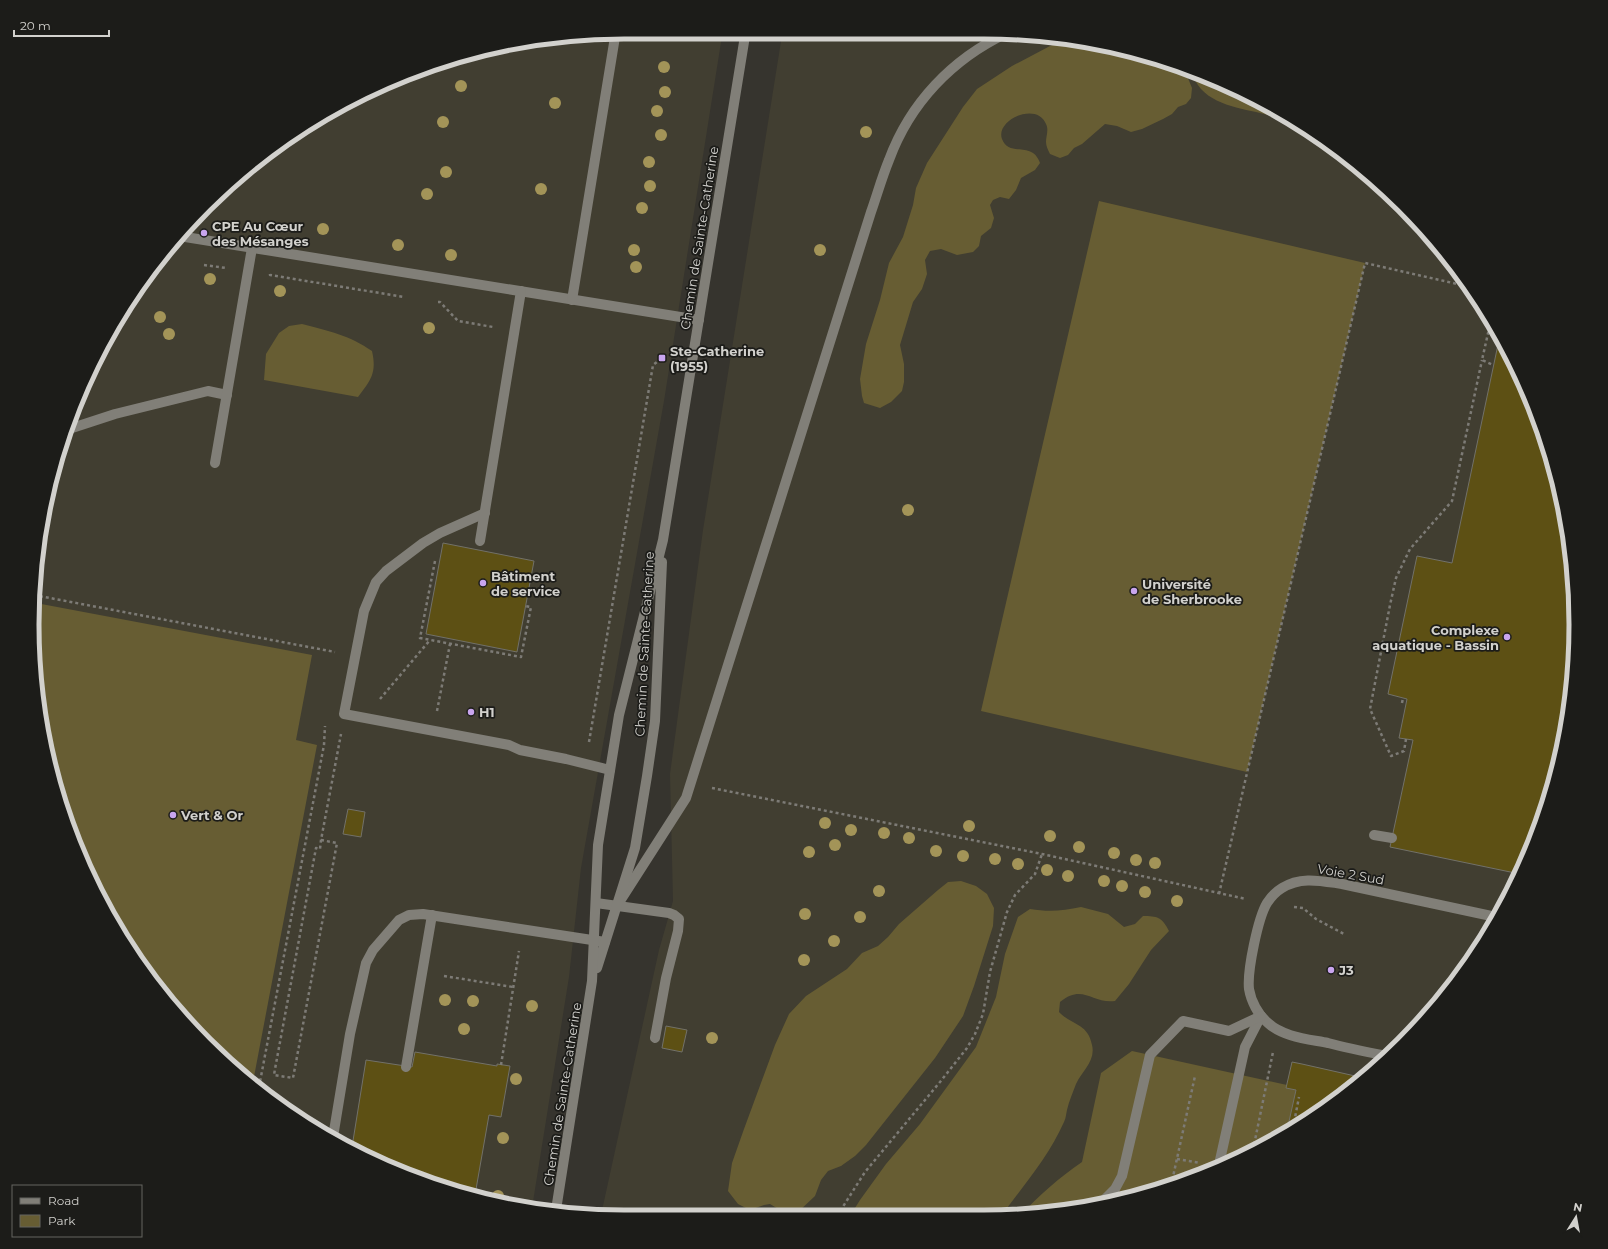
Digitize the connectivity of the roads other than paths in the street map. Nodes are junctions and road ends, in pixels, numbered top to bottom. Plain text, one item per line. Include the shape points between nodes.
1 (614, 39) edge
2 (744, 39) edge
3 (995, 39) edge
4 (185, 237) edge
5 (252, 248) junction
6 (521, 291) junction
7 (572, 300) junction
8 (699, 320) junction
9 (227, 395) junction
10 (73, 428) edge
11 (215, 463) dead end
12 (485, 513) junction
13 (663, 540) junction
14 (480, 541) dead end
15 (610, 770) junction
16 (1374, 835) dead end
17 (1392, 838) dead end
18 (596, 903) junction
19 (617, 906) junction
20 (432, 915) junction
21 (1492, 916) edge
22 (594, 941) junction
23 (605, 942) junction
24 (592, 981) junction
25 (1261, 1016) junction
26 (655, 1038) dead end
27 (1381, 1055) edge
28 (406, 1066) dead end
29 (333, 1132) edge
30 (1220, 1160) dead end
31 (1107, 1197) edge
32 (557, 1206) edge

1 - 7 main road
2 - 8 main road, Chemin de Sainte-Catherine
3 - 19 main road via 974,51 944,75 914,109 889,159 870,212 686,798
4 - 5 main road
5 - 6 main road
5 - 9 main road
6 - 7 main road
6 - 12 main road
7 - 8 main road
8 - 13 main road, Chemin de Sainte-Catherine
9 - 10 main road via 208,391 115,414
9 - 11 main road
12 - 14 main road
12 - 15 main road via 423,543 386,571 376,582 364,611 344,714 509,746
13 - 15 main road, Chemin de Sainte-Catherine via 619,715
13 - 19 main road, Chemin de Sainte-Catherine via 655,721 635,848
15 - 18 main road, Chemin de Sainte-Catherine via 598,845
16 - 17 main road
18 - 19 main road
18 - 22 main road, Chemin de Sainte-Catherine
19 - 23 main road, Chemin de Sainte-Catherine
19 - 26 main road via 669,913 678,919 678,931
20 - 22 main road
20 - 28 main road
20 - 29 main road via 409,915 400,920 373,950 366,963 350,1034
21 - 25 main road, Voie 2 Sud via 1342,884 1309,880 1290,884 1277,892 1267,903 1259,925 1249,984 1251,998
22 - 23 main road
22 - 24 main road, Chemin de Sainte-Catherine
23 - 24 main road, Chemin de Sainte-Catherine
24 - 32 main road, Chemin de Sainte-Catherine
25 - 27 main road, Voie 2 Sud via 1279,1031 1294,1036
25 - 30 main road via 1245,1047
25 - 31 main road via 1229,1031 1183,1021 1150,1055 1122,1176

